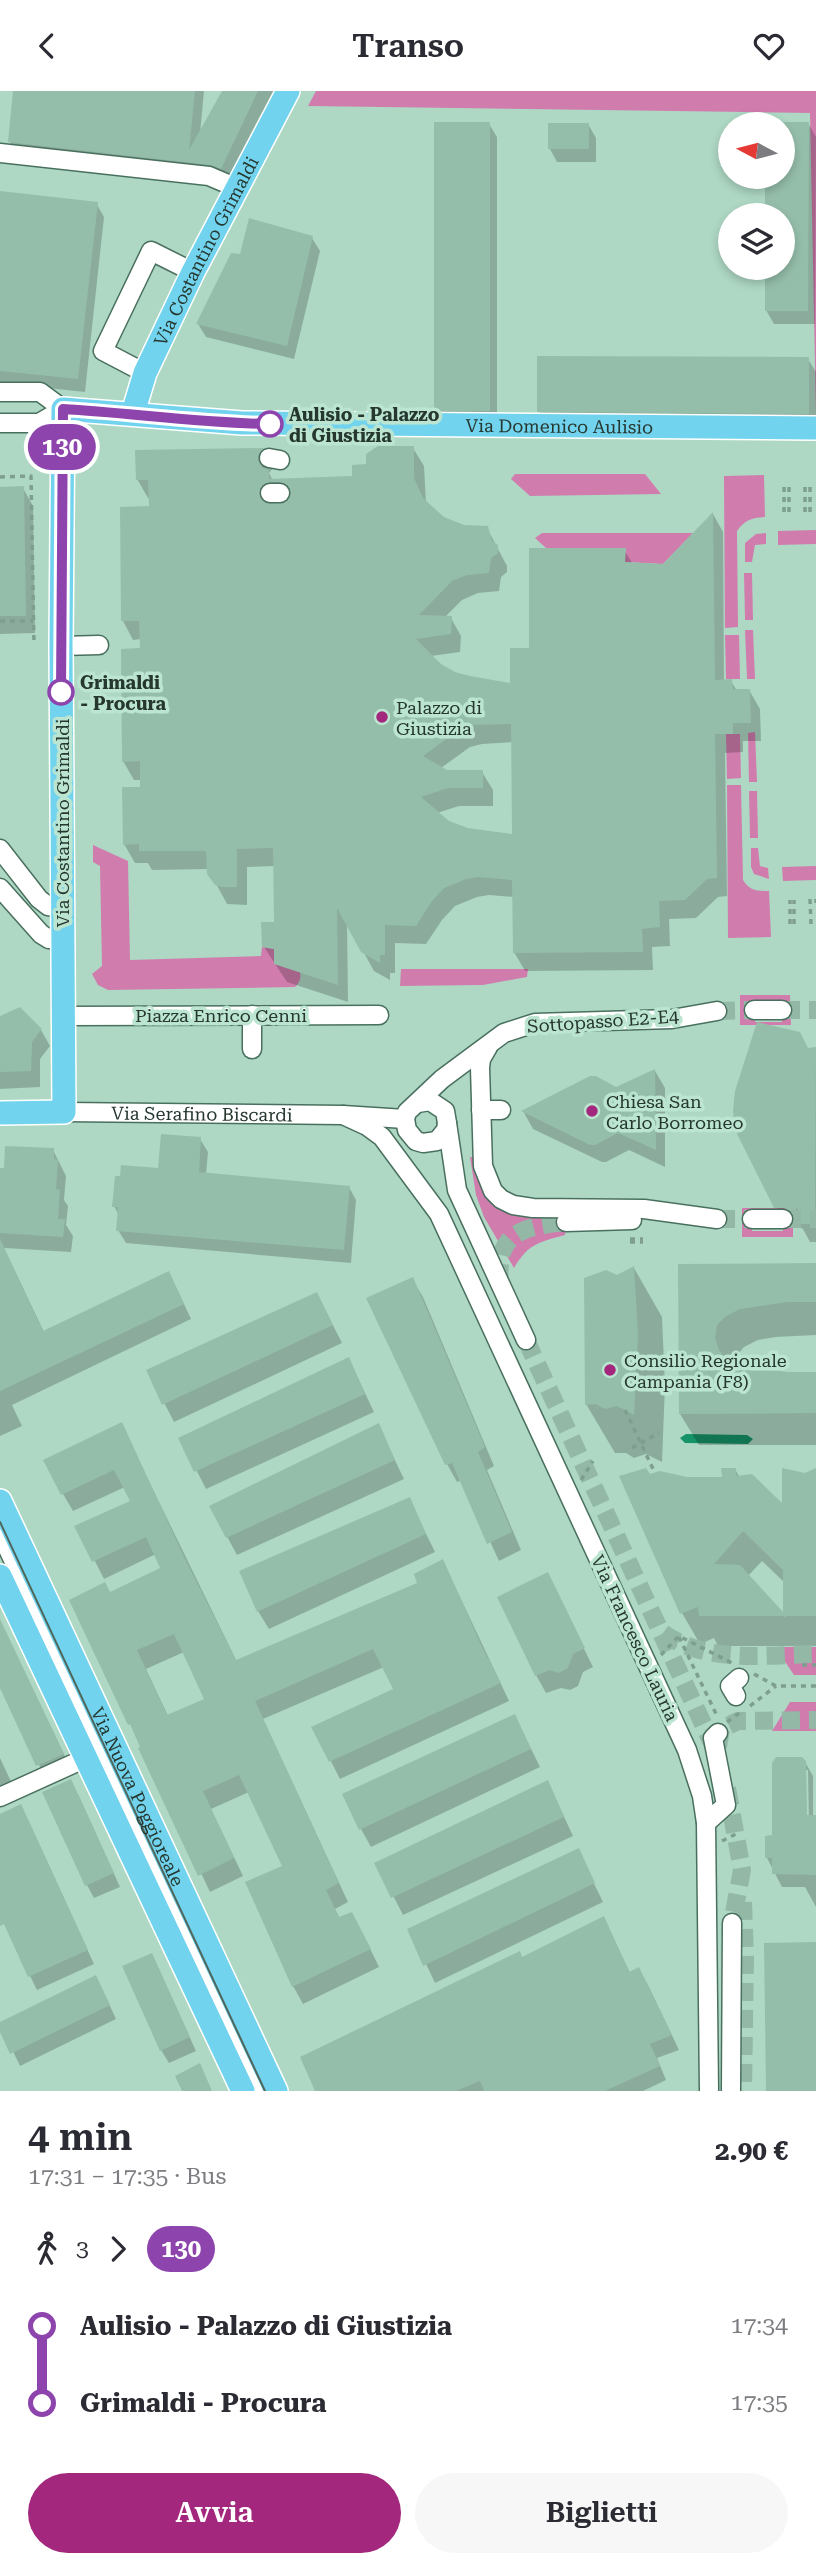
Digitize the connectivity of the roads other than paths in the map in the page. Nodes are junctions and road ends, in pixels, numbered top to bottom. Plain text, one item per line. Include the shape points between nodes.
1 (288, 91) edge
2 (0, 153) edge
3 (237, 188) junction
4 (193, 272) junction
5 (145, 373) junction
6 (0, 392) edge
7 (63, 409) junction
8 (134, 413) junction
9 (0, 423) edge
10 (816, 428) edge
11 (99, 645) dead end
12 (61, 646) junction
13 (0, 849) edge
14 (0, 888) edge
15 (55, 907) junction
16 (51, 937) junction
17 (754, 1010) tunnel mouth
18 (782, 1010) tunnel mouth
19 (717, 1011) tunnel mouth
20 (251, 1015) junction
21 (379, 1015) dead end
22 (63, 1016) junction
23 (492, 1042) junction
24 (252, 1049) dead end
25 (442, 1079) junction
26 (418, 1103) junction
27 (481, 1110) junction
28 (501, 1110) dead end
29 (64, 1112) junction
30 (0, 1113) edge
31 (343, 1115) junction
32 (447, 1120) junction
33 (406, 1125) junction
34 (407, 1170) junction
35 (752, 1219) tunnel mouth
36 (783, 1219) tunnel mouth
37 (566, 1222) tunnel mouth
38 (526, 1340) tunnel mouth
39 (0, 1501) edge
40 (0, 1532) edge
41 (0, 1576) edge
42 (720, 1730) tunnel mouth
43 (86, 1758) junction
44 (0, 1797) edge
45 (706, 1823) junction
46 (732, 1923) tunnel mouth
47 (243, 2091) edge
48 (261, 2091) edge
49 (276, 2091) edge
50 (709, 2091) edge
51 (731, 2091) edge

1 - 3 main road, Via Costantino Grimaldi
2 - 3 street via 209,176
3 - 4 main road, Via Costantino Grimaldi
4 - 5 main road, Via Costantino Grimaldi
4 - 5 street via 151,251 103,351
5 - 8 main road, Via Costantino Grimaldi
6 - 7 street via 40,392
7 - 8 main road, Via Domenico Aulisio
7 - 9 street via 39,423
7 - 12 main road, Via Costantino Grimaldi
8 - 10 main road, Via Domenico Aulisio via 242,423
11 - 12 street
12 - 15 main road, Via Costantino Grimaldi
13 - 15 street via 39,899
14 - 16 street
15 - 16 main road, Via Costantino Grimaldi
16 - 22 main road, Via Costantino Grimaldi
17 - 18 street
19 - 23 street, Sottopasso E2-E4 via 672,1019 536,1023 504,1033
20 - 21 street, Piazza Enrico Cenni
20 - 22 street, Piazza Enrico Cenni
20 - 24 street
22 - 29 main road, Via Costantino Grimaldi
23 - 25 street, Sottopasso E2-E4
23 - 27 street via 481,1059
25 - 26 street, Sottopasso E2-E4
25 - 32 street via 448,1093
26 - 32 street via 436,1103
26 - 33 street via 407,1112
27 - 28 street
27 - 37 street via 483,1167 493,1191 513,1205 644,1209 717,1219
29 - 30 main road, Via Serafino Biscardi
29 - 31 street, Via Serafino Biscardi
31 - 33 street, Via Serafino Biscardi
31 - 34 street, Via Francesco Lauria via 382,1137
32 - 33 street via 442,1136 430,1143 416,1141
32 - 38 street via 457,1191
33 - 34 street
34 - 45 street, Via Francesco Lauria via 439,1214 682,1739 702,1796
35 - 36 street
39 - 49 main road, Via Nuova Poggioreale
40 - 48 street
41 - 43 main road, Via Nuova Poggioreale
42 - 45 street via 713,1738 726,1805
43 - 44 street
43 - 47 main road, Via Nuova Poggioreale
45 - 50 street, Via Francesco Lauria
46 - 51 street

